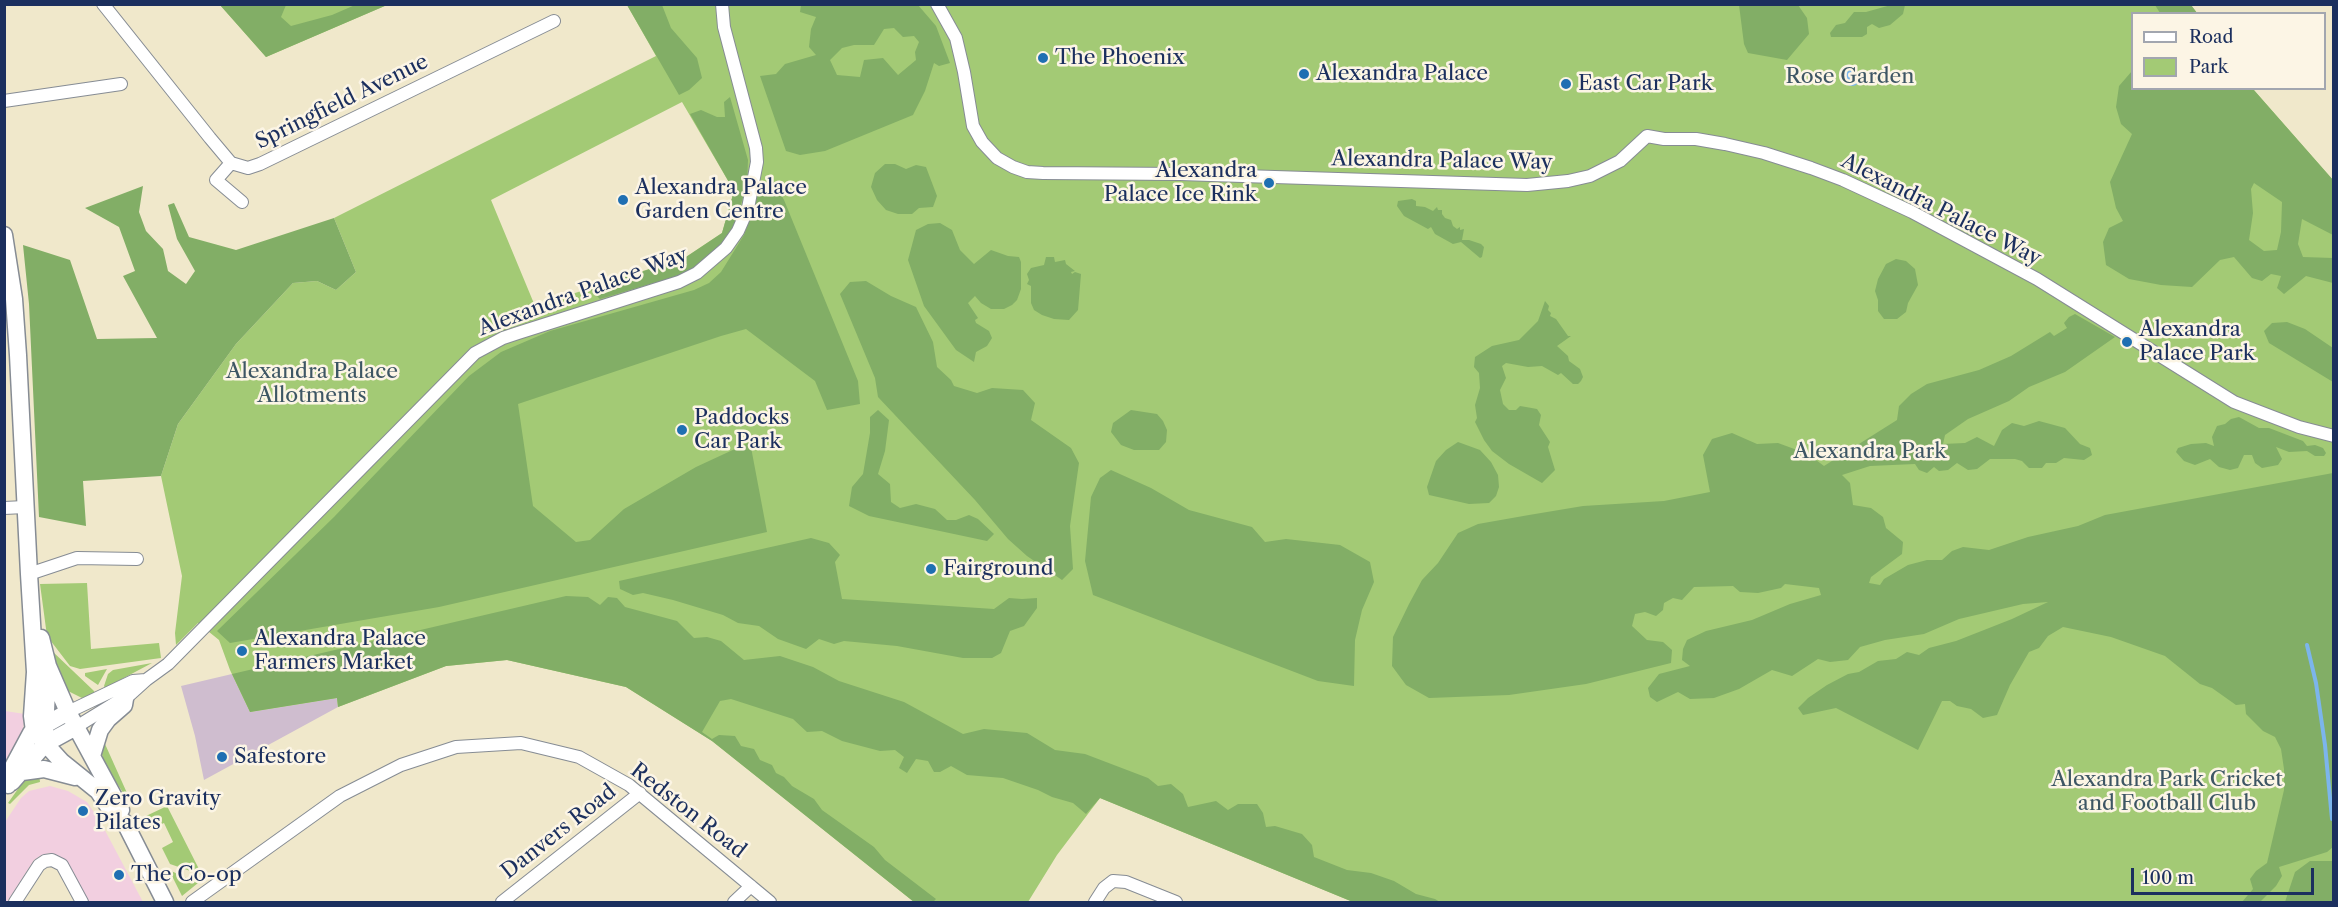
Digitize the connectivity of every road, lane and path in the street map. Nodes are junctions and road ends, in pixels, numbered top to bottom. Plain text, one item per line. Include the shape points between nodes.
1 (103, 4) edge
2 (722, 4) edge
3 (937, 4) edge
4 (554, 21) dead end
5 (121, 84) dead end
6 (4, 101) edge
7 (231, 163) junction
8 (242, 202) dead end
9 (4, 235) edge
10 (9, 299) edge
11 (2334, 436) edge
12 (25, 507) junction
13 (4, 508) edge
14 (137, 559) dead end
15 (28, 574) junction
16 (30, 597) junction
17 (48, 666) junction
18 (146, 680) junction
19 (125, 699) junction
20 (72, 720) junction
21 (40, 727) junction
22 (51, 741) junction
23 (92, 756) junction
24 (22, 772) junction
25 (90, 783) junction
26 (6, 788) edge
27 (640, 793) junction
28 (125, 823) junction
29 (751, 886) junction
30 (209, 897) edge
31 (15, 903) edge
32 (82, 903) edge
33 (165, 903) edge
34 (192, 903) edge
35 (502, 903) edge
36 (735, 903) edge
37 (770, 903) edge
38 (1095, 903) edge
39 (1176, 903) edge

1 - 7 street
2 - 18 street, Alexandra Palace Way via 757,162 748,208 726,248 697,273 679,282 518,333 476,353 191,642
3 - 11 street, Alexandra Palace Way via 956,38 974,126 982,142 997,158 1027,172 1527,185 1590,176 1620,160 1647,136 1725,144 1811,168 1912,212 2037,279 2234,402
4 - 7 street, Springfield Avenue via 260,164 248,168
5 - 6 street
7 - 8 street via 216,180
9 - 10 main road
10 - 12 main road
12 - 13 street
12 - 15 main road
14 - 15 street via 77,558
15 - 16 main road
16 - 17 main road
16 - 21 main road via 35,672 32,716
17 - 20 main road
17 - 21 main road
18 - 19 street, Alexandra Palace Way
18 - 20 street, Alexandra Palace Way via 133,681
19 - 20 street, Alexandra Palace Way
19 - 23 main road via 100,730
20 - 21 main road
20 - 22 main road via 56,726
20 - 23 main road
21 - 22 main road
21 - 26 main road via 9,774
22 - 24 main road
22 - 25 main road via 62,762
23 - 28 main road
24 - 25 main road via 52,770
24 - 26 main road
25 - 28 main road
27 - 29 street, Redston Road
27 - 30 street, Redston Road via 579,757 521,743 456,747 401,765 340,796
27 - 35 street, Danvers Road
28 - 33 main road
29 - 36 street
29 - 37 street, Redston Road
30 - 34 street, Redston Road
31 - 32 street via 39,865 52,860 62,865
38 - 39 street via 1113,881 1126,882

